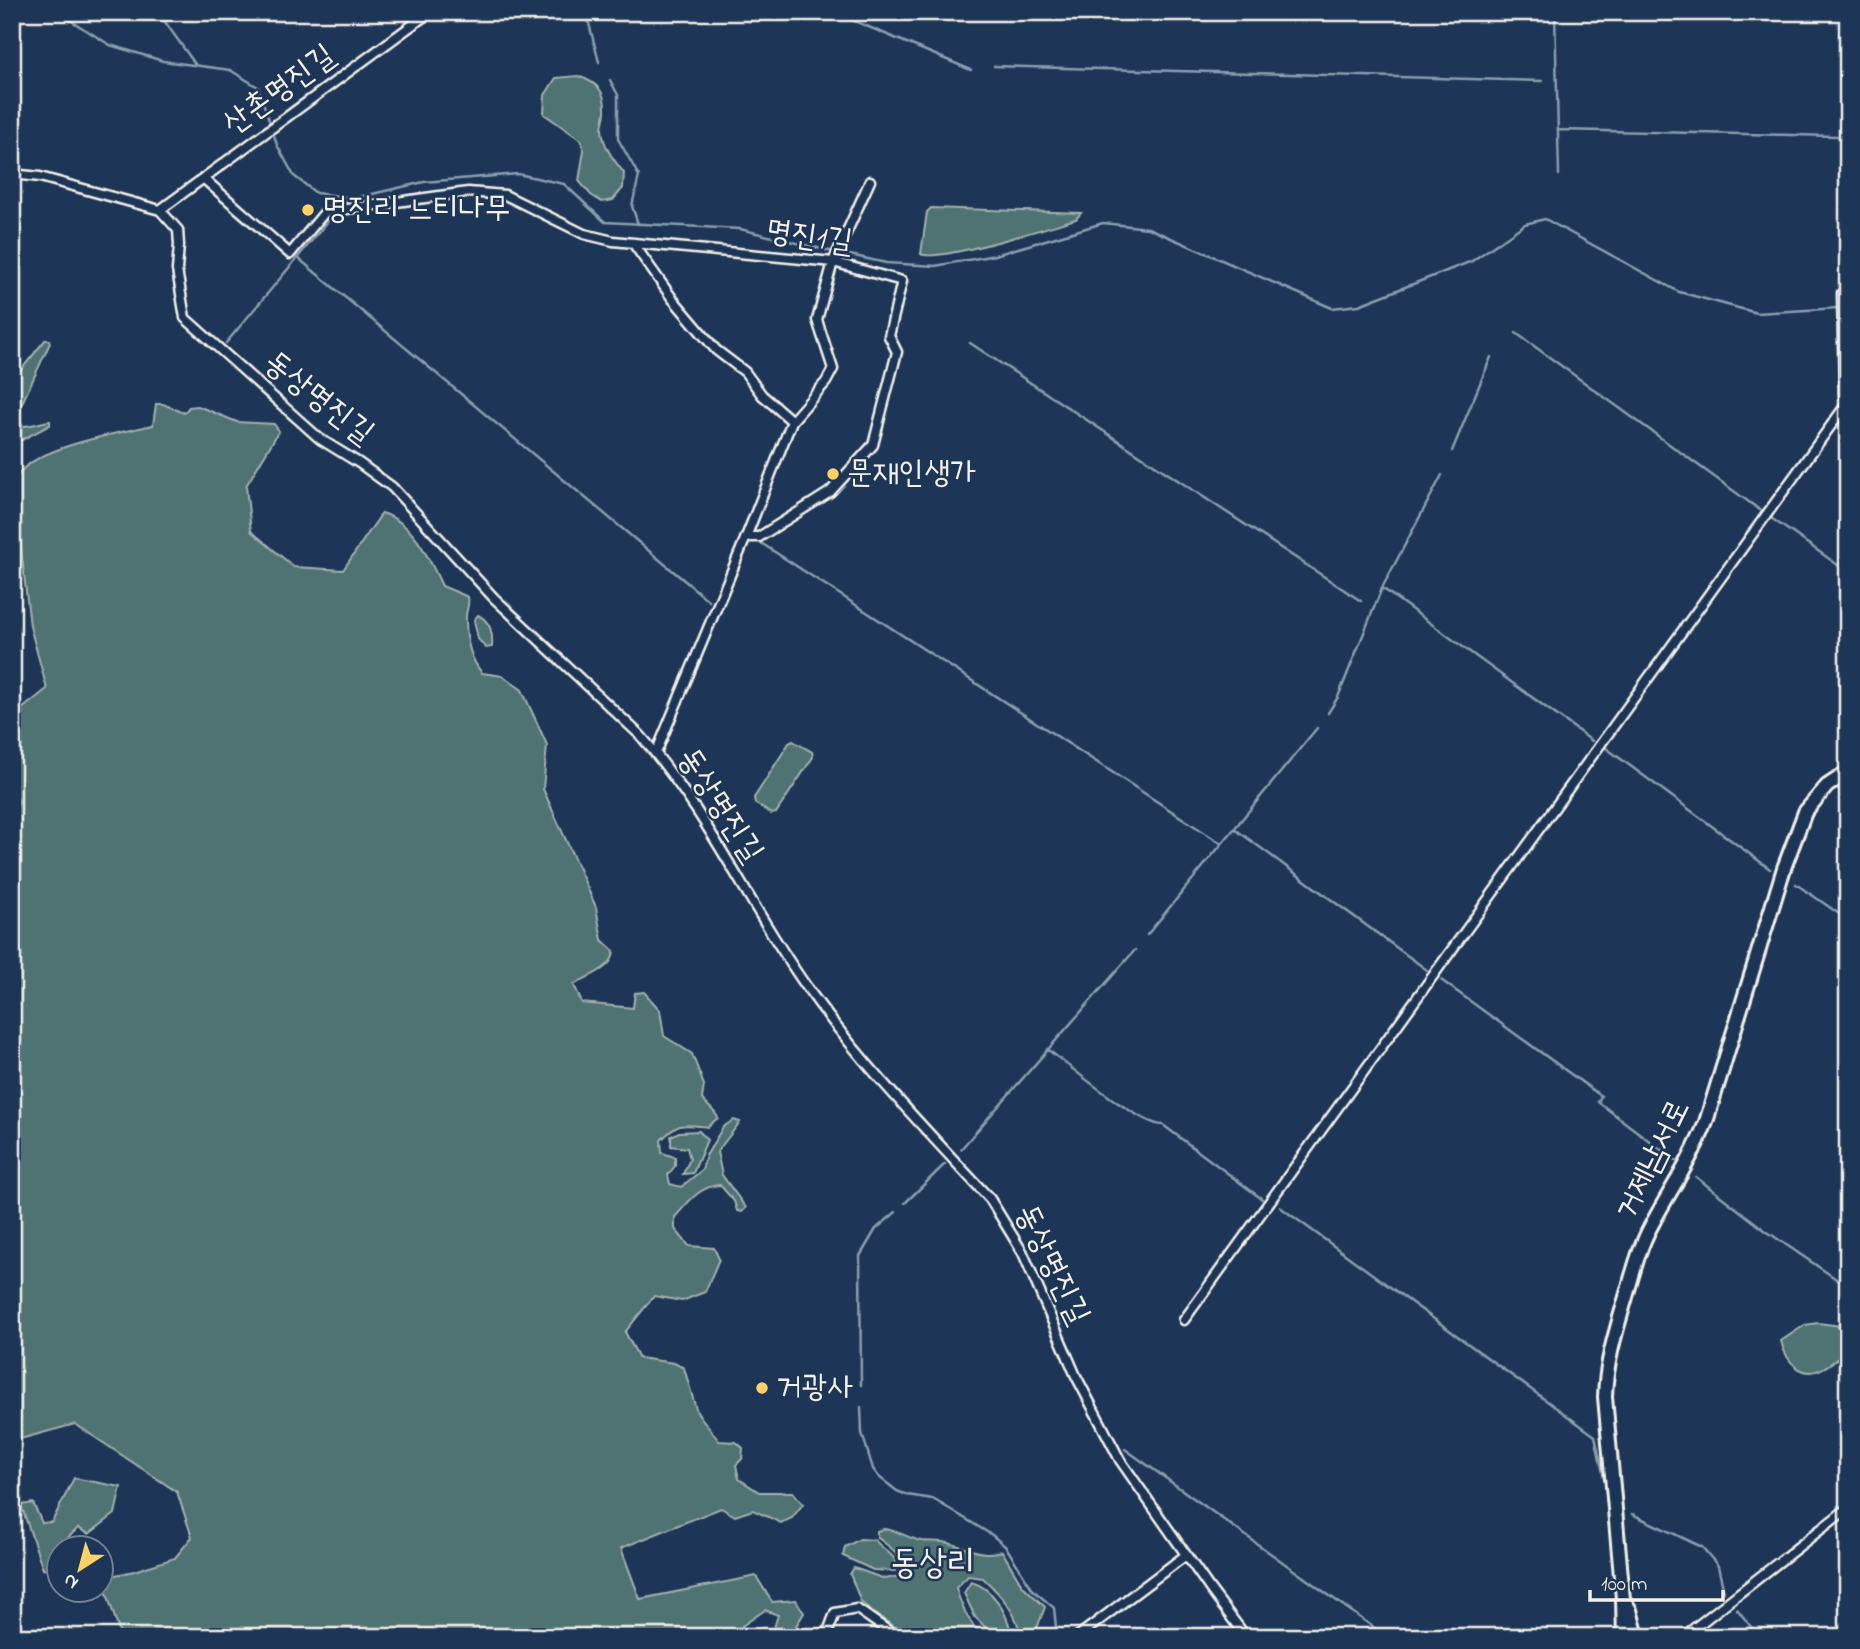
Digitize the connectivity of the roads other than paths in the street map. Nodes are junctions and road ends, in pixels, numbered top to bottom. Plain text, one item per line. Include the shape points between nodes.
1 (430, 12) edge
2 (12, 174) edge
3 (203, 178) junction
4 (870, 181) dead end
5 (160, 210) junction
6 (633, 243) junction
7 (833, 262) junction
8 (1842, 292) dead end
9 (1848, 400) edge
10 (792, 421) junction
11 (746, 537) junction
12 (656, 753) junction
13 (1848, 772) edge
14 (1184, 1320) dead end
15 (1848, 1508) edge
16 (1186, 1555) junction
17 (1623, 1599) junction
18 (1082, 1635) edge
19 (826, 1637) edge
20 (897, 1637) edge
21 (1246, 1637) edge
22 (1624, 1637) edge
23 (1637, 1637) edge
24 (1684, 1637) edge

1 - 3 street, 산촌명진길
2 - 5 street via 40,177
3 - 5 street, 산촌명진길
3 - 6 street, 명진1길 via 290,254 326,212 468,192 505,195 584,234
4 - 7 street
5 - 12 street, 동상명진길 via 178,230 177,270 185,318 320,439 392,487 494,598
6 - 7 street, 명진1길
6 - 10 street via 716,351 744,372
7 - 10 street via 817,320 833,369
7 - 11 street, 명진1길 via 902,281 889,336 897,352 873,445 830,492 759,537
8 - 9 street via 1844,394
9 - 14 street
10 - 11 street
11 - 12 street
12 - 16 street, 동상명진길 via 838,1030 1001,1214 1120,1460
13 - 17 main road, 거제남서로 via 1827,786 1805,812 1706,1122 1694,1153 1650,1228 1611,1345 1605,1396
15 - 24 street
16 - 18 street
16 - 21 street, 동상명진길
17 - 22 main road, 거제남서로
17 - 23 main road, 거제남서로
19 - 20 street via 835,1613 857,1609

